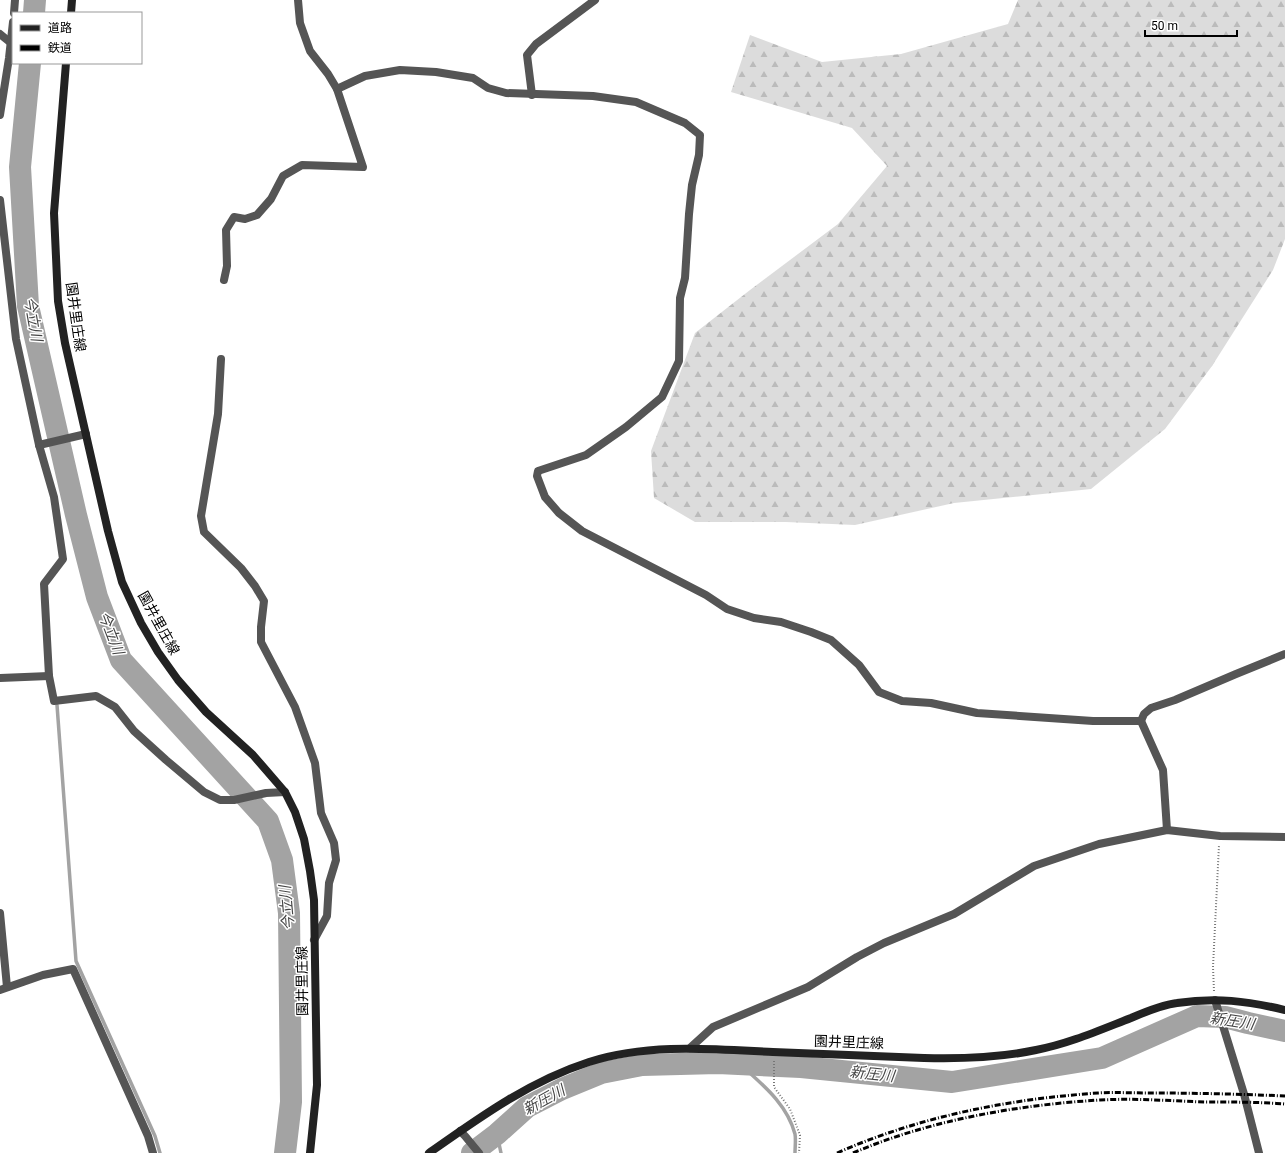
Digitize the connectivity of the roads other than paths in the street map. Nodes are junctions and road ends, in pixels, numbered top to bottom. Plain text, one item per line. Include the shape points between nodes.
1 (16, 0) edge
2 (72, 0) edge
3 (298, 0) edge
4 (595, 0) edge
5 (14, 12) edge
6 (70, 12) edge
7 (12, 32) edge
8 (0, 34) edge
9 (11, 43) junction
10 (66, 64) edge
11 (337, 89) junction
12 (532, 95) junction
13 (0, 115) edge
14 (0, 200) edge
15 (224, 280) dead end
16 (221, 359) dead end
17 (86, 434) junction
18 (42, 444) junction
19 (1285, 654) edge
20 (49, 676) junction
21 (0, 678) edge
22 (1141, 721) junction
23 (285, 792) junction
24 (1168, 830) junction
25 (1285, 837) edge
26 (0, 913) edge
27 (314, 940) junction
28 (4, 988) edge
29 (1215, 1000) junction
30 (1285, 1010) edge
31 (690, 1048) junction
32 (463, 1133) junction
33 (153, 1153) edge
34 (310, 1153) edge
35 (430, 1153) edge
36 (479, 1153) edge
37 (1259, 1153) edge

1 - 5 street
2 - 6 main road
3 - 11 street via 300,23 310,51
4 - 12 street via 536,44 527,55
7 - 9 street
8 - 9 street
9 - 13 street
10 - 17 main road, 園井里庄線 via 54,213 55,253 58,301 65,343
11 - 12 street via 365,76 407,70 473,78 488,88 506,93
11 - 15 street via 363,167 302,165 283,176 271,199 257,215 245,219 234,217 226,230 227,266
12 - 22 street via 593,96 636,102 685,123 700,135 699,155 692,185 685,278 680,298 679,361 662,397 626,427 586,455 538,471 537,476 545,497 559,513 582,531 706,595 727,609 754,618 781,622 831,640 859,665 879,692 902,701 931,703 977,713 1093,721
14 - 18 street via 16,339
16 - 27 street via 218,414 202,516 204,532 241,568 264,601 260,642 295,707 314,763 321,813 334,843 336,860 329,883 328,916
17 - 18 street
17 - 23 main road, 園井里庄線 via 122,582 141,623 178,680 206,712 253,755
18 - 20 street via 54,497 63,559 44,584
19 - 22 street via 1151,708
20 - 21 street
20 - 23 street via 54,701 96,696 115,707 134,731 204,792 220,800
22 - 24 street via 1163,770
23 - 27 main road, 園井里庄線 via 295,812 310,872 314,900
24 - 25 street via 1220,836
24 - 31 street via 1098,844 1034,866 954,914 884,943 808,987 713,1027
26 - 28 street
27 - 34 main road, 園井里庄線 via 316,1085
28 - 33 street via 42,975 73,969 148,1136
29 - 30 main road, 園井里庄線 via 1256,1003
29 - 31 main road, 園井里庄線 via 1176,1003 1076,1039 1037,1050 993,1057 924,1058
29 - 37 street
31 - 32 main road, 園井里庄線 via 638,1050 590,1061 547,1078 509,1098
32 - 35 main road, 園井里庄線
32 - 36 street

